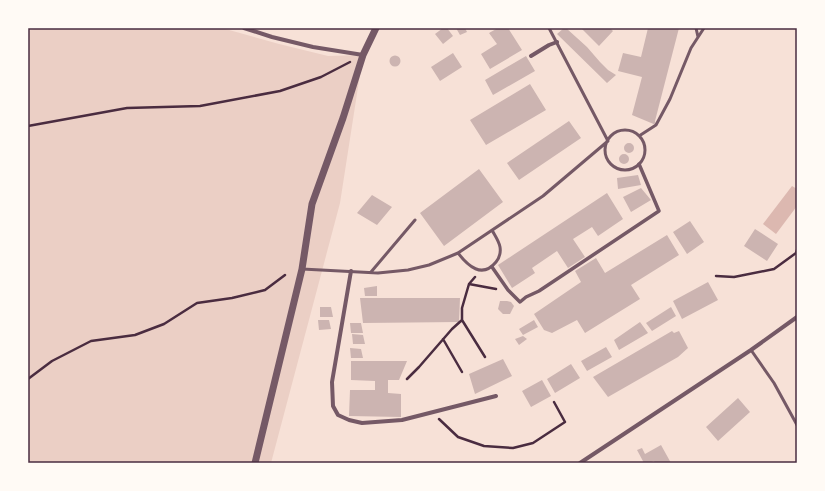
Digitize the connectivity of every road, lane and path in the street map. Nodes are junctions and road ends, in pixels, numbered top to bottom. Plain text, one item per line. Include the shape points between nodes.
1 (244, 28) edge
2 (376, 28) edge
3 (550, 28) edge
4 (696, 28) edge
5 (704, 28) edge
6 (698, 37) junction
7 (557, 42) junction
8 (363, 55) junction
9 (530, 56) dead end
10 (28, 126) edge
11 (639, 136) junction
12 (608, 141) junction
13 (639, 164) junction
14 (415, 220) dead end
15 (492, 230) junction
16 (797, 250) edge
17 (458, 253) junction
18 (492, 267) junction
19 (302, 269) junction
20 (480, 270) junction
21 (351, 271) junction
22 (371, 272) junction
23 (285, 275) dead end
24 (716, 276) dead end
25 (469, 284) junction
26 (508, 290) junction
27 (797, 317) edge
28 (462, 320) junction
29 (444, 339) junction
30 (752, 350) junction
31 (485, 357) dead end
32 (462, 372) dead end
33 (28, 379) edge
34 (407, 379) dead end
35 (496, 396) dead end
36 (554, 402) dead end
37 (433, 412) junction
38 (797, 425) edge
39 (254, 463) edge
40 (580, 463) edge

1 - 8 street via 313,47
2 - 8 street
3 - 7 lane
4 - 6 lane
5 - 6 lane
6 - 11 lane via 656,125
7 - 9 street
7 - 12 lane
8 - 10 path via 321,77 280,91 200,106 127,108
8 - 19 street via 312,204
11 - 12 lane via 634,132 622,130 615,132
11 - 13 lane via 643,140 645,152
12 - 13 lane via 605,154 612,165 624,170
12 - 15 lane via 543,196
13 - 26 street via 659,211 520,302
14 - 22 lane
15 - 17 lane
15 - 18 lane via 498,241 500,257
16 - 24 path via 774,269 734,277
17 - 20 lane via 464,262
17 - 22 lane via 429,265 408,270
18 - 20 lane
18 - 26 street
19 - 21 lane
19 - 39 street
20 - 25 path
21 - 22 lane
21 - 37 street via 332,382 334,406 338,415 362,423 402,420
23 - 33 path via 265,290 197,303 164,324 135,335 91,341 52,361
25 - 26 path
25 - 28 path via 462,308
27 - 30 street
28 - 29 path
28 - 31 path
29 - 32 path
29 - 34 path
30 - 38 lane
30 - 40 street
35 - 37 street
36 - 37 path via 565,422 533,443 513,448 484,446 458,437

